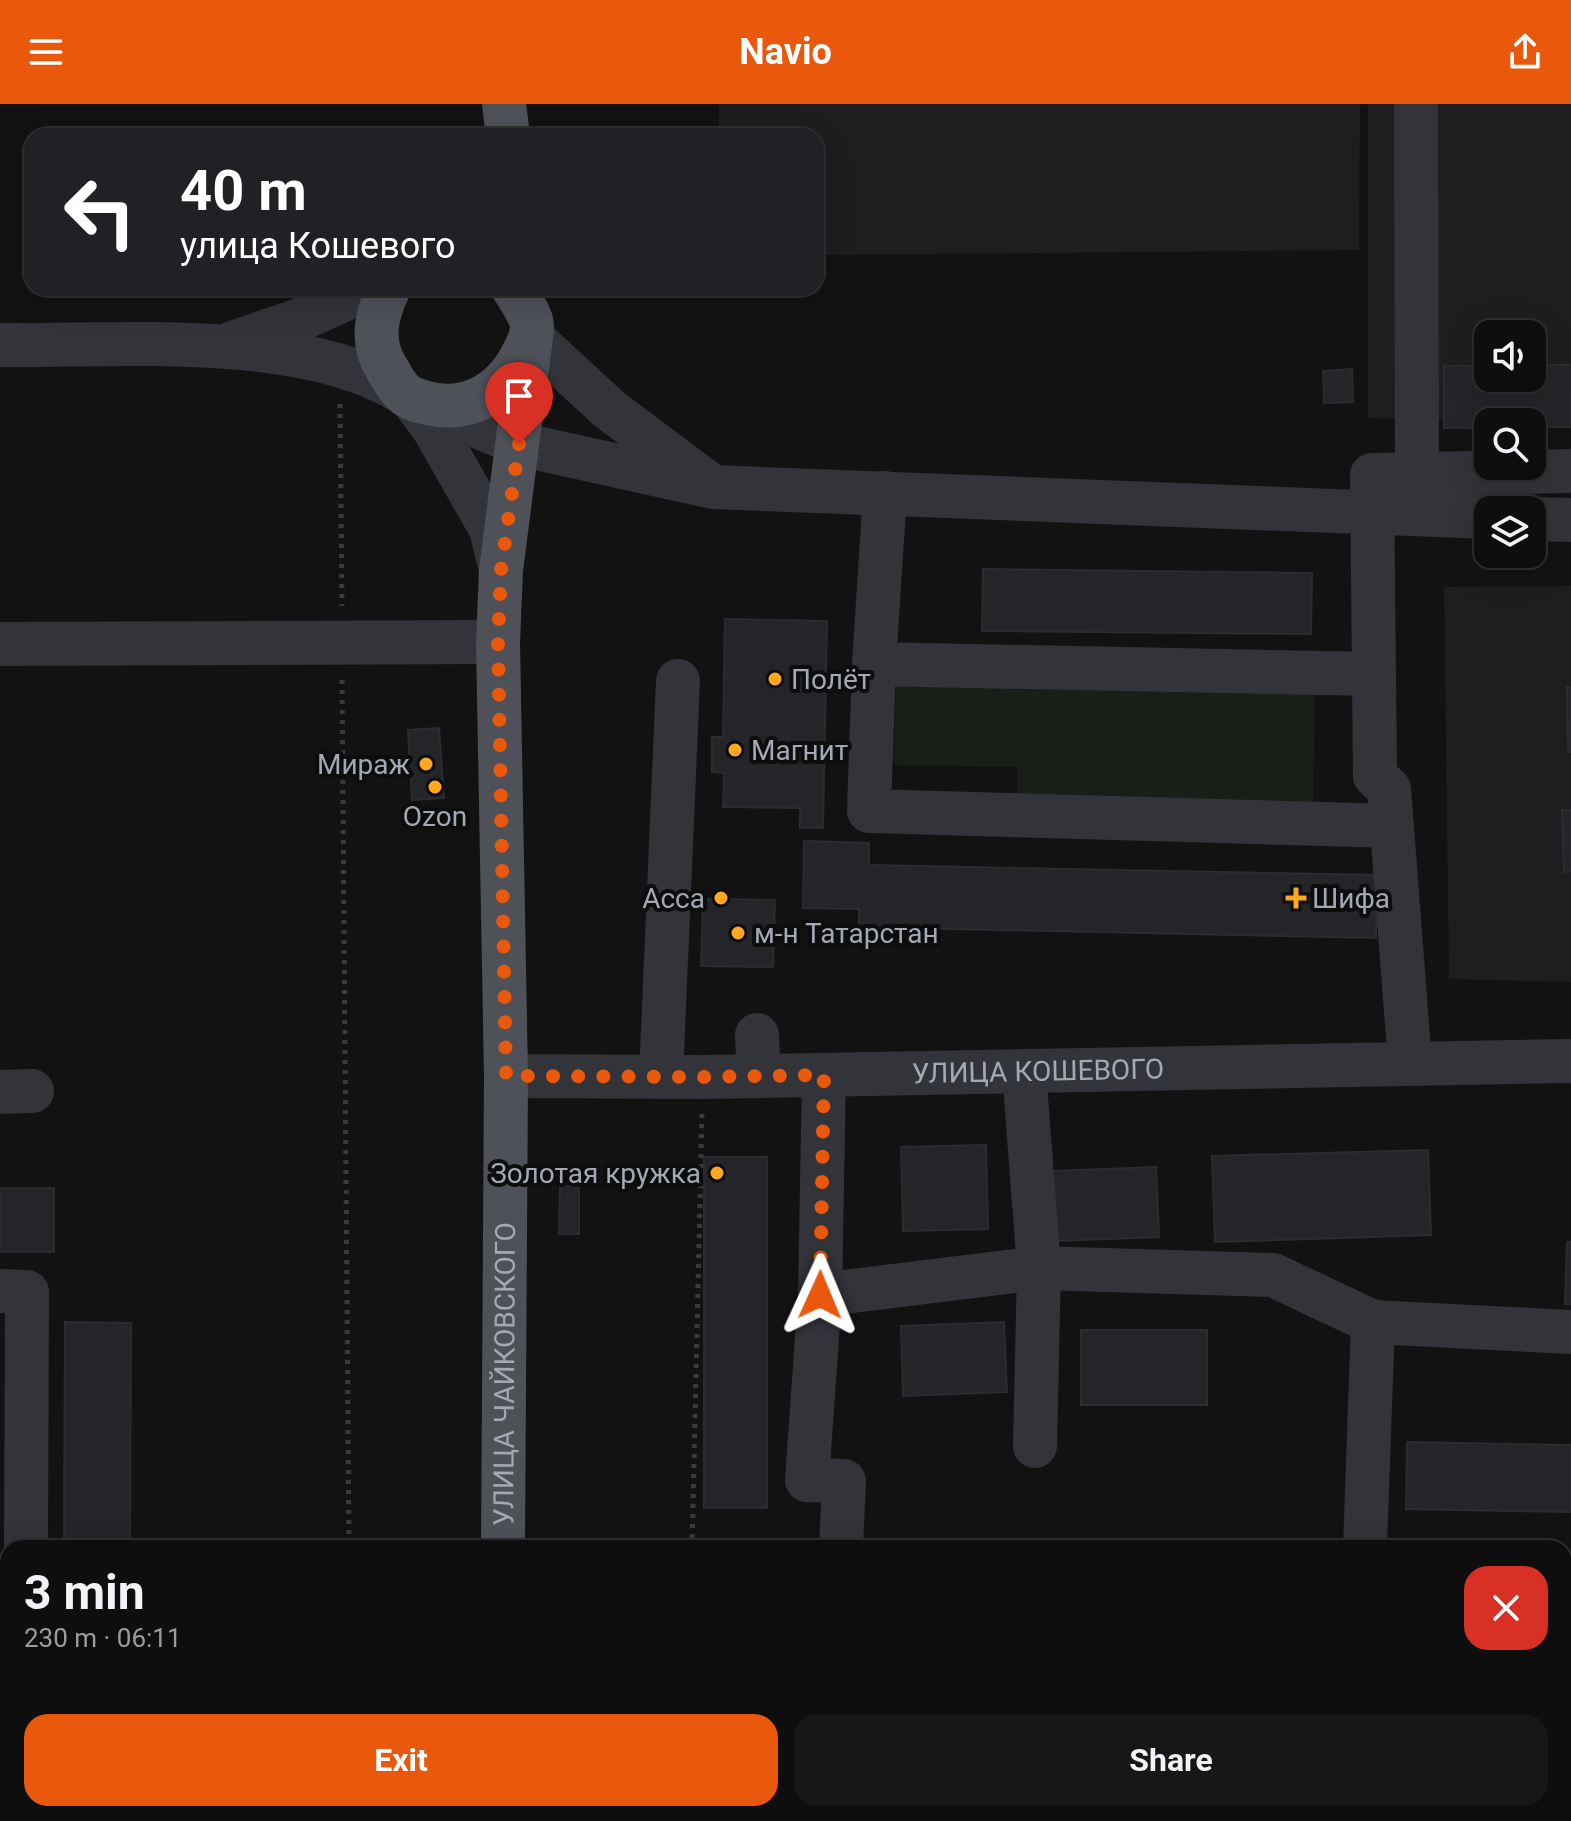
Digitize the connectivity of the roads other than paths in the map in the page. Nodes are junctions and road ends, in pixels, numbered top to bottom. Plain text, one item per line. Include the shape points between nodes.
1 (503, 104) edge
2 (1416, 104) edge
3 (494, 128) edge
4 (507, 128) edge
5 (352, 296) edge
6 (385, 296) edge
7 (526, 309) edge
8 (0, 345) edge
9 (222, 346) junction
10 (407, 395) junction
11 (519, 444) junction
12 (1571, 471) edge
13 (1417, 474) junction
14 (713, 487) junction
15 (885, 493) junction
16 (1372, 513) junction
17 (1474, 517) edge
18 (1546, 519) edge
19 (1571, 520) edge
20 (501, 570) junction
21 (498, 642) junction
22 (0, 644) edge
23 (874, 664) junction
24 (1374, 674) junction
25 (678, 681) dead end
26 (1392, 826) junction
27 (1571, 1061) edge
28 (1410, 1063) junction
29 (1024, 1071) junction
30 (824, 1075) junction
31 (506, 1076) junction
32 (682, 1077) junction
33 (1039, 1268) junction
34 (0, 1291) edge
35 (820, 1295) junction
36 (1373, 1322) junction
37 (1571, 1332) edge
38 (1035, 1446) dead end
39 (26, 1540) edge
40 (503, 1540) edge
41 (841, 1540) edge
42 (1365, 1540) edge

1 - 3 street
1 - 4 main road
2 - 13 street
5 - 9 street
6 - 10 main road via 375,335 381,359
7 - 10 main road via 519,363 485,398 436,405
7 - 11 main road, УЛИЦА ЧАЙКОВСКОГО
7 - 14 street via 609,409
8 - 9 street
9 - 10 street via 339,364 378,377
10 - 11 street
10 - 20 street via 434,429 491,529
11 - 14 street
11 - 20 main road, УЛИЦА ЧАЙКОВСКОГО
12 - 13 street
13 - 16 street via 1372,475
14 - 15 street
15 - 16 street
15 - 23 street
16 - 17 street
16 - 24 street
18 - 19 street
20 - 21 main road, УЛИЦА ЧАЙКОВСКОГО
21 - 22 street
21 - 31 main road, УЛИЦА ЧАЙКОВСКОГО
23 - 24 street
23 - 26 street via 869,811
24 - 26 street via 1375,776 1389,789
25 - 32 street
26 - 28 street
27 - 28 street, УЛИЦА КОШЕВОГО
28 - 29 street, УЛИЦА КОШЕВОГО
29 - 30 street, УЛИЦА КОШЕВОГО
29 - 33 street
30 - 32 street, УЛИЦА КОШЕВОГО via 758,1056
30 - 35 street
31 - 32 street, УЛИЦА КОШЕВОГО
31 - 40 main road, УЛИЦА ЧАЙКОВСКОГО
33 - 35 street
33 - 36 street via 1273,1275
33 - 38 street
34 - 39 street via 27,1292
35 - 41 street via 807,1480 844,1481
36 - 37 street
36 - 42 street

